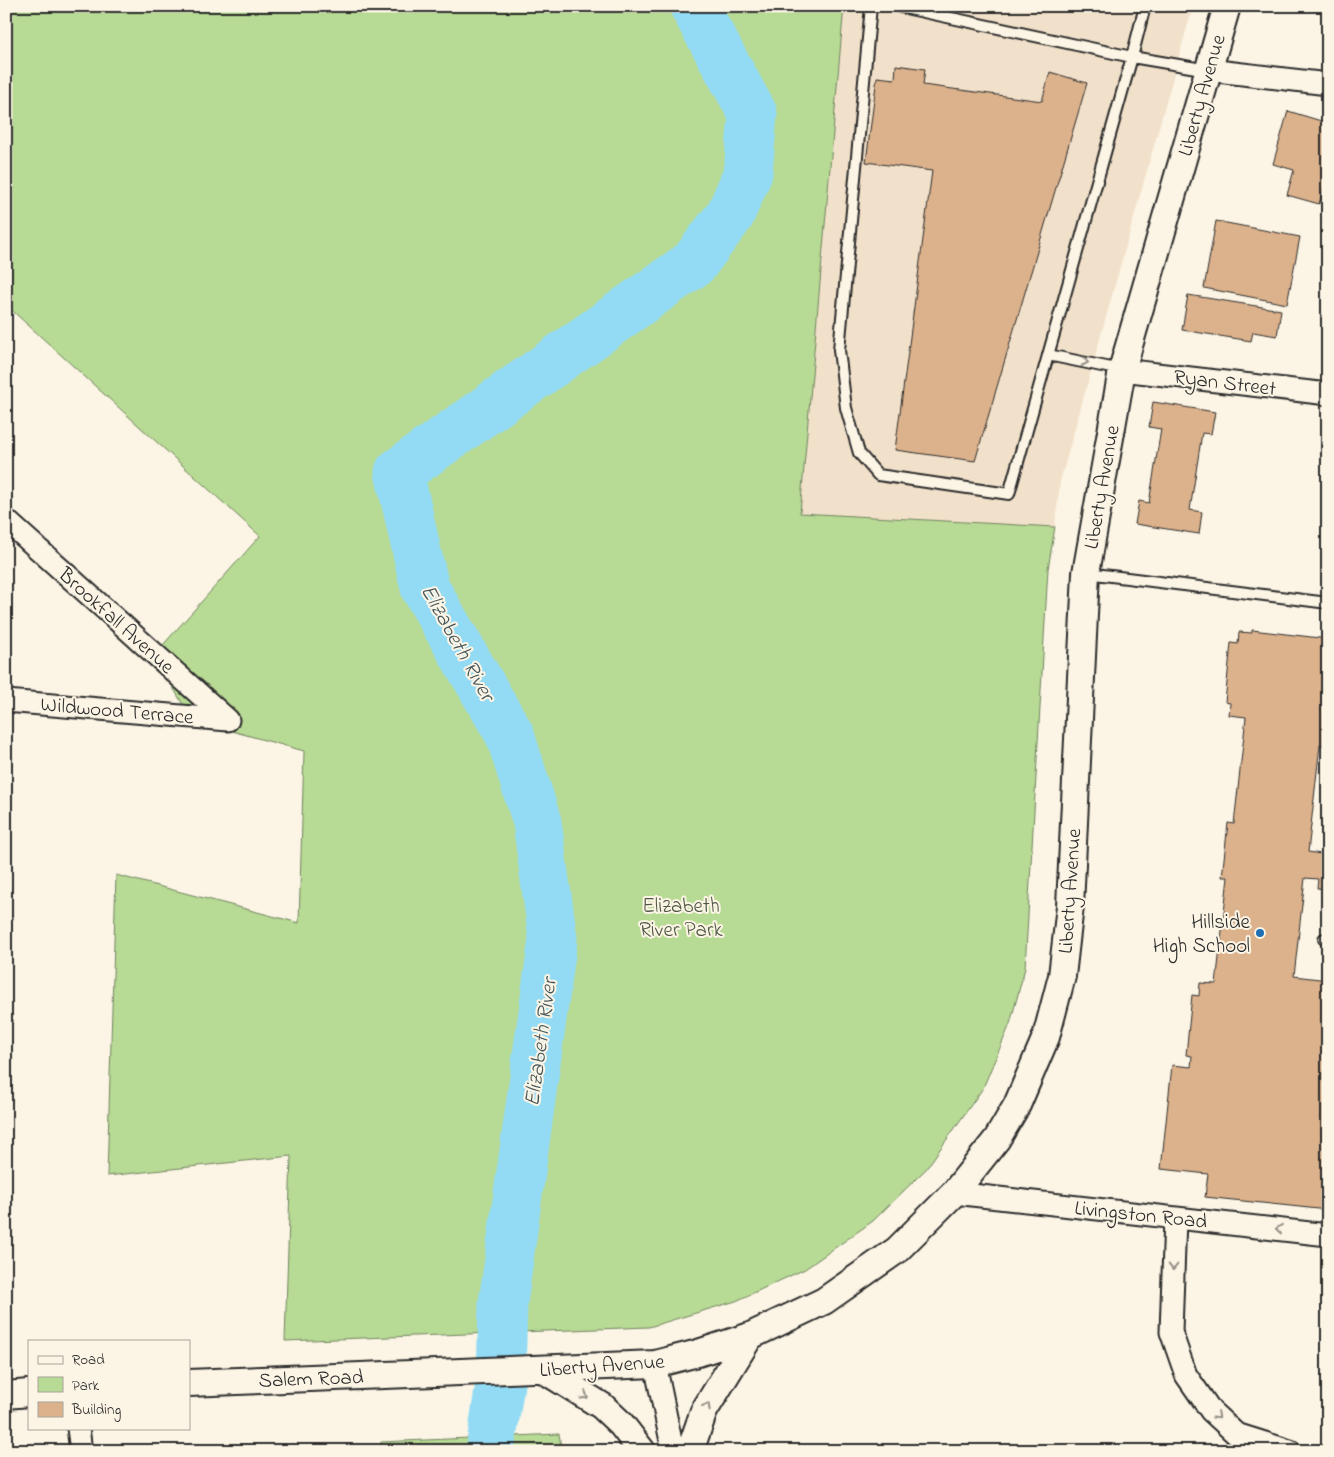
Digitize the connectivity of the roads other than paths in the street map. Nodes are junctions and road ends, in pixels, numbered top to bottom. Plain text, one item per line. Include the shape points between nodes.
1 (871, 6) edge
2 (896, 6) edge
3 (1145, 6) edge
4 (1227, 6) edge
5 (1132, 57) junction
6 (1208, 70) junction
7 (1328, 84) edge
8 (1048, 355) junction
9 (1122, 370) junction
10 (1328, 394) edge
11 (6, 520) edge
12 (1086, 573) junction
13 (1328, 603) edge
14 (6, 701) edge
15 (228, 720) joint
16 (954, 1193) junction
17 (1175, 1218) junction
18 (1328, 1235) edge
19 (750, 1336) junction
20 (655, 1364) junction
21 (544, 1370) junction
22 (434, 1372) joint
23 (190, 1383) edge
24 (28, 1393) edge
25 (6, 1395) edge
26 (78, 1430) edge
27 (81, 1451) edge
28 (642, 1451) edge
29 (673, 1451) edge
30 (690, 1451) edge
31 (1290, 1451) edge

1 - 8 lane via 839,350 846,408 859,453 878,475 1009,494
2 - 5 lane
3 - 5 lane
4 - 6 street, Liberty Avenue
5 - 6 lane
5 - 8 lane
6 - 7 street
6 - 9 street, Liberty Avenue
8 -> 9 lane
9 - 10 street, Ryan Street
9 - 12 street, Liberty Avenue
11 - 15 street, Brookfall Avenue
12 - 13 lane
12 - 16 street, Liberty Avenue via 1070,906 1062,976 1046,1037 1017,1104 998,1139
14 - 15 street, Wildwood Terrace
16 - 17 street, Livingston Road
16 - 19 street, Liberty Avenue via 897,1250 824,1301
18 -> 17 street, Livingston Road
17 -> 31 street via 1171,1332 1186,1375 1211,1411 1236,1434
19 - 20 street, Liberty Avenue
30 -> 19 street via 704,1411
20 - 21 street, Liberty Avenue
20 - 29 street
21 - 22 street, Liberty Avenue
21 -> 28 street via 602,1406
22 - 23 street, Salem Road
24 - 25 street
26 - 27 street

